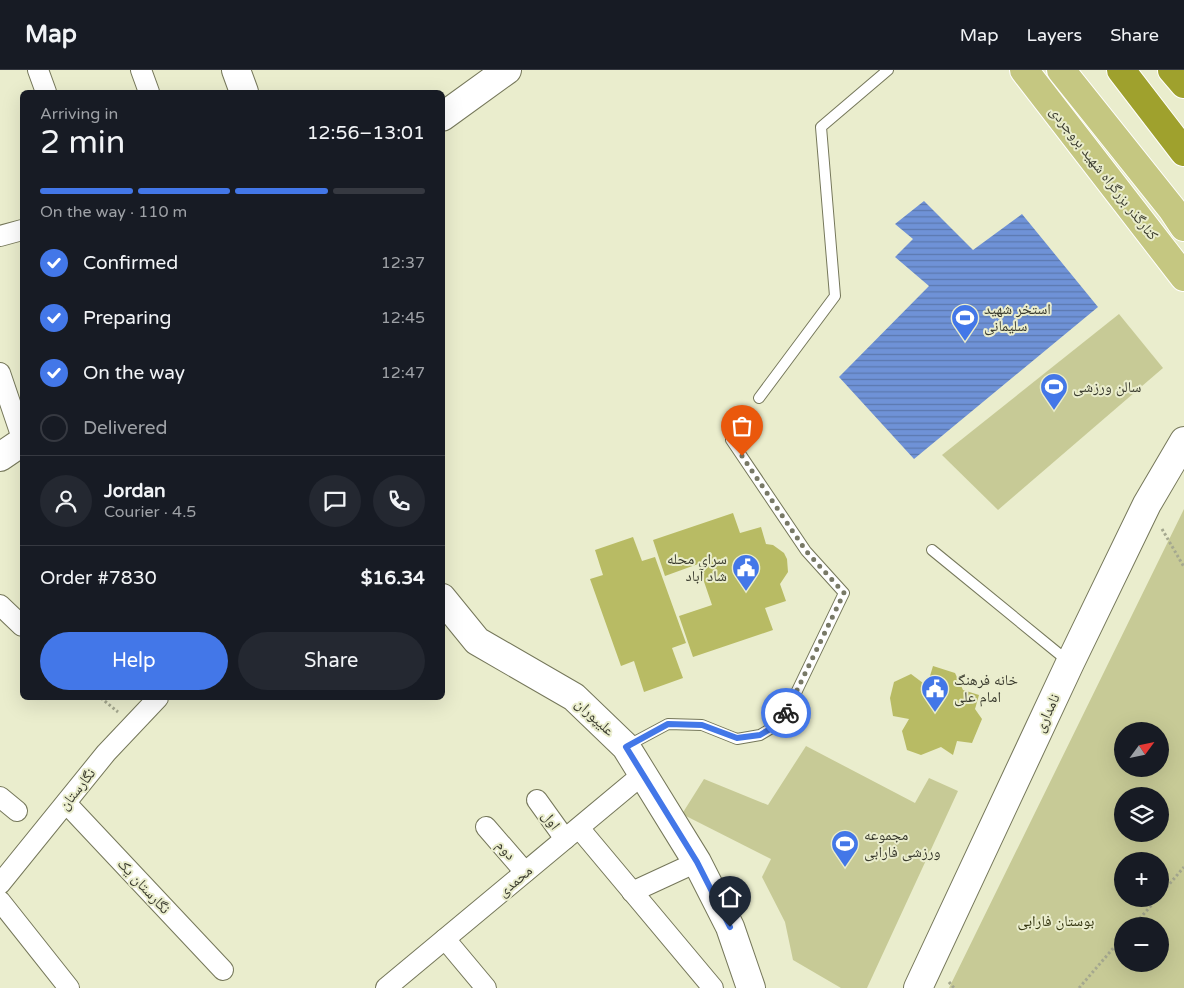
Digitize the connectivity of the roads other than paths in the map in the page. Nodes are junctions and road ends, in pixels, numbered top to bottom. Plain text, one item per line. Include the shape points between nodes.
1 (38, 70) edge
2 (141, 70) edge
3 (236, 70) edge
4 (507, 70) edge
5 (888, 70) edge
6 (1024, 70) edge
7 (1061, 70) edge
8 (1121, 70) edge
9 (1172, 70) edge
10 (1184, 84) edge
11 (45, 90) edge
12 (148, 90) edge
13 (243, 90) edge
14 (445, 115) edge
15 (1184, 152) edge
16 (1184, 227) edge
17 (20, 231) edge
18 (0, 236) edge
19 (1184, 277) edge
20 (0, 373) edge
21 (759, 398) dead end
22 (20, 432) edge
23 (731, 440) dead end
24 (1184, 441) edge
25 (20, 443) edge
26 (0, 456) edge
27 (932, 550) dead end
28 (445, 602) edge
29 (0, 605) edge
30 (20, 624) edge
31 (1070, 663) junction
32 (156, 700) edge
33 (626, 747) junction
34 (643, 774) junction
35 (0, 797) edge
36 (536, 800) dead end
37 (66, 802) junction
38 (16, 812) dead end
39 (486, 827) dead end
40 (572, 834) junction
41 (697, 862) junction
42 (526, 872) junction
43 (0, 884) edge
44 (632, 892) junction
45 (0, 900) edge
46 (446, 939) junction
47 (223, 970) dead end
48 (69, 988) edge
49 (386, 988) edge
50 (486, 988) edge
51 (713, 988) edge
52 (751, 988) edge
53 (918, 988) edge

1 - 11 street
2 - 12 street
3 - 13 street
4 - 14 street
5 - 21 lane via 821,127 835,296
6 - 19 main road, کنارگذر بزرگراه شهید بروجردی
7 - 16 main road
8 - 15 highway
9 - 10 highway
17 - 18 street
20 - 22 street
23 - 33 lane via 806,551 844,593 782,722 760,735 737,738 702,725 668,724
24 - 31 street, نامداری via 1147,504
25 - 26 street
27 - 31 lane
28 - 33 street, علیپوران via 477,641 574,697
29 - 30 street
31 - 53 street, نامداری
32 - 37 street, نگارستان
33 - 34 street, علیپوران
34 - 40 street, محمدی
34 - 41 street, علیپوران
35 - 38 street
36 - 40 street, اول
37 - 43 street, نگارستان
37 - 47 street, نگارستان یک
39 - 42 street, دوم
40 - 42 street, محمدی
40 - 44 street, اول
41 - 44 street
41 - 52 street, علیپوران via 730,927
42 - 46 street, محمدی
44 - 51 street, اول
45 - 48 street
46 - 49 street, محمدی
46 - 50 street

